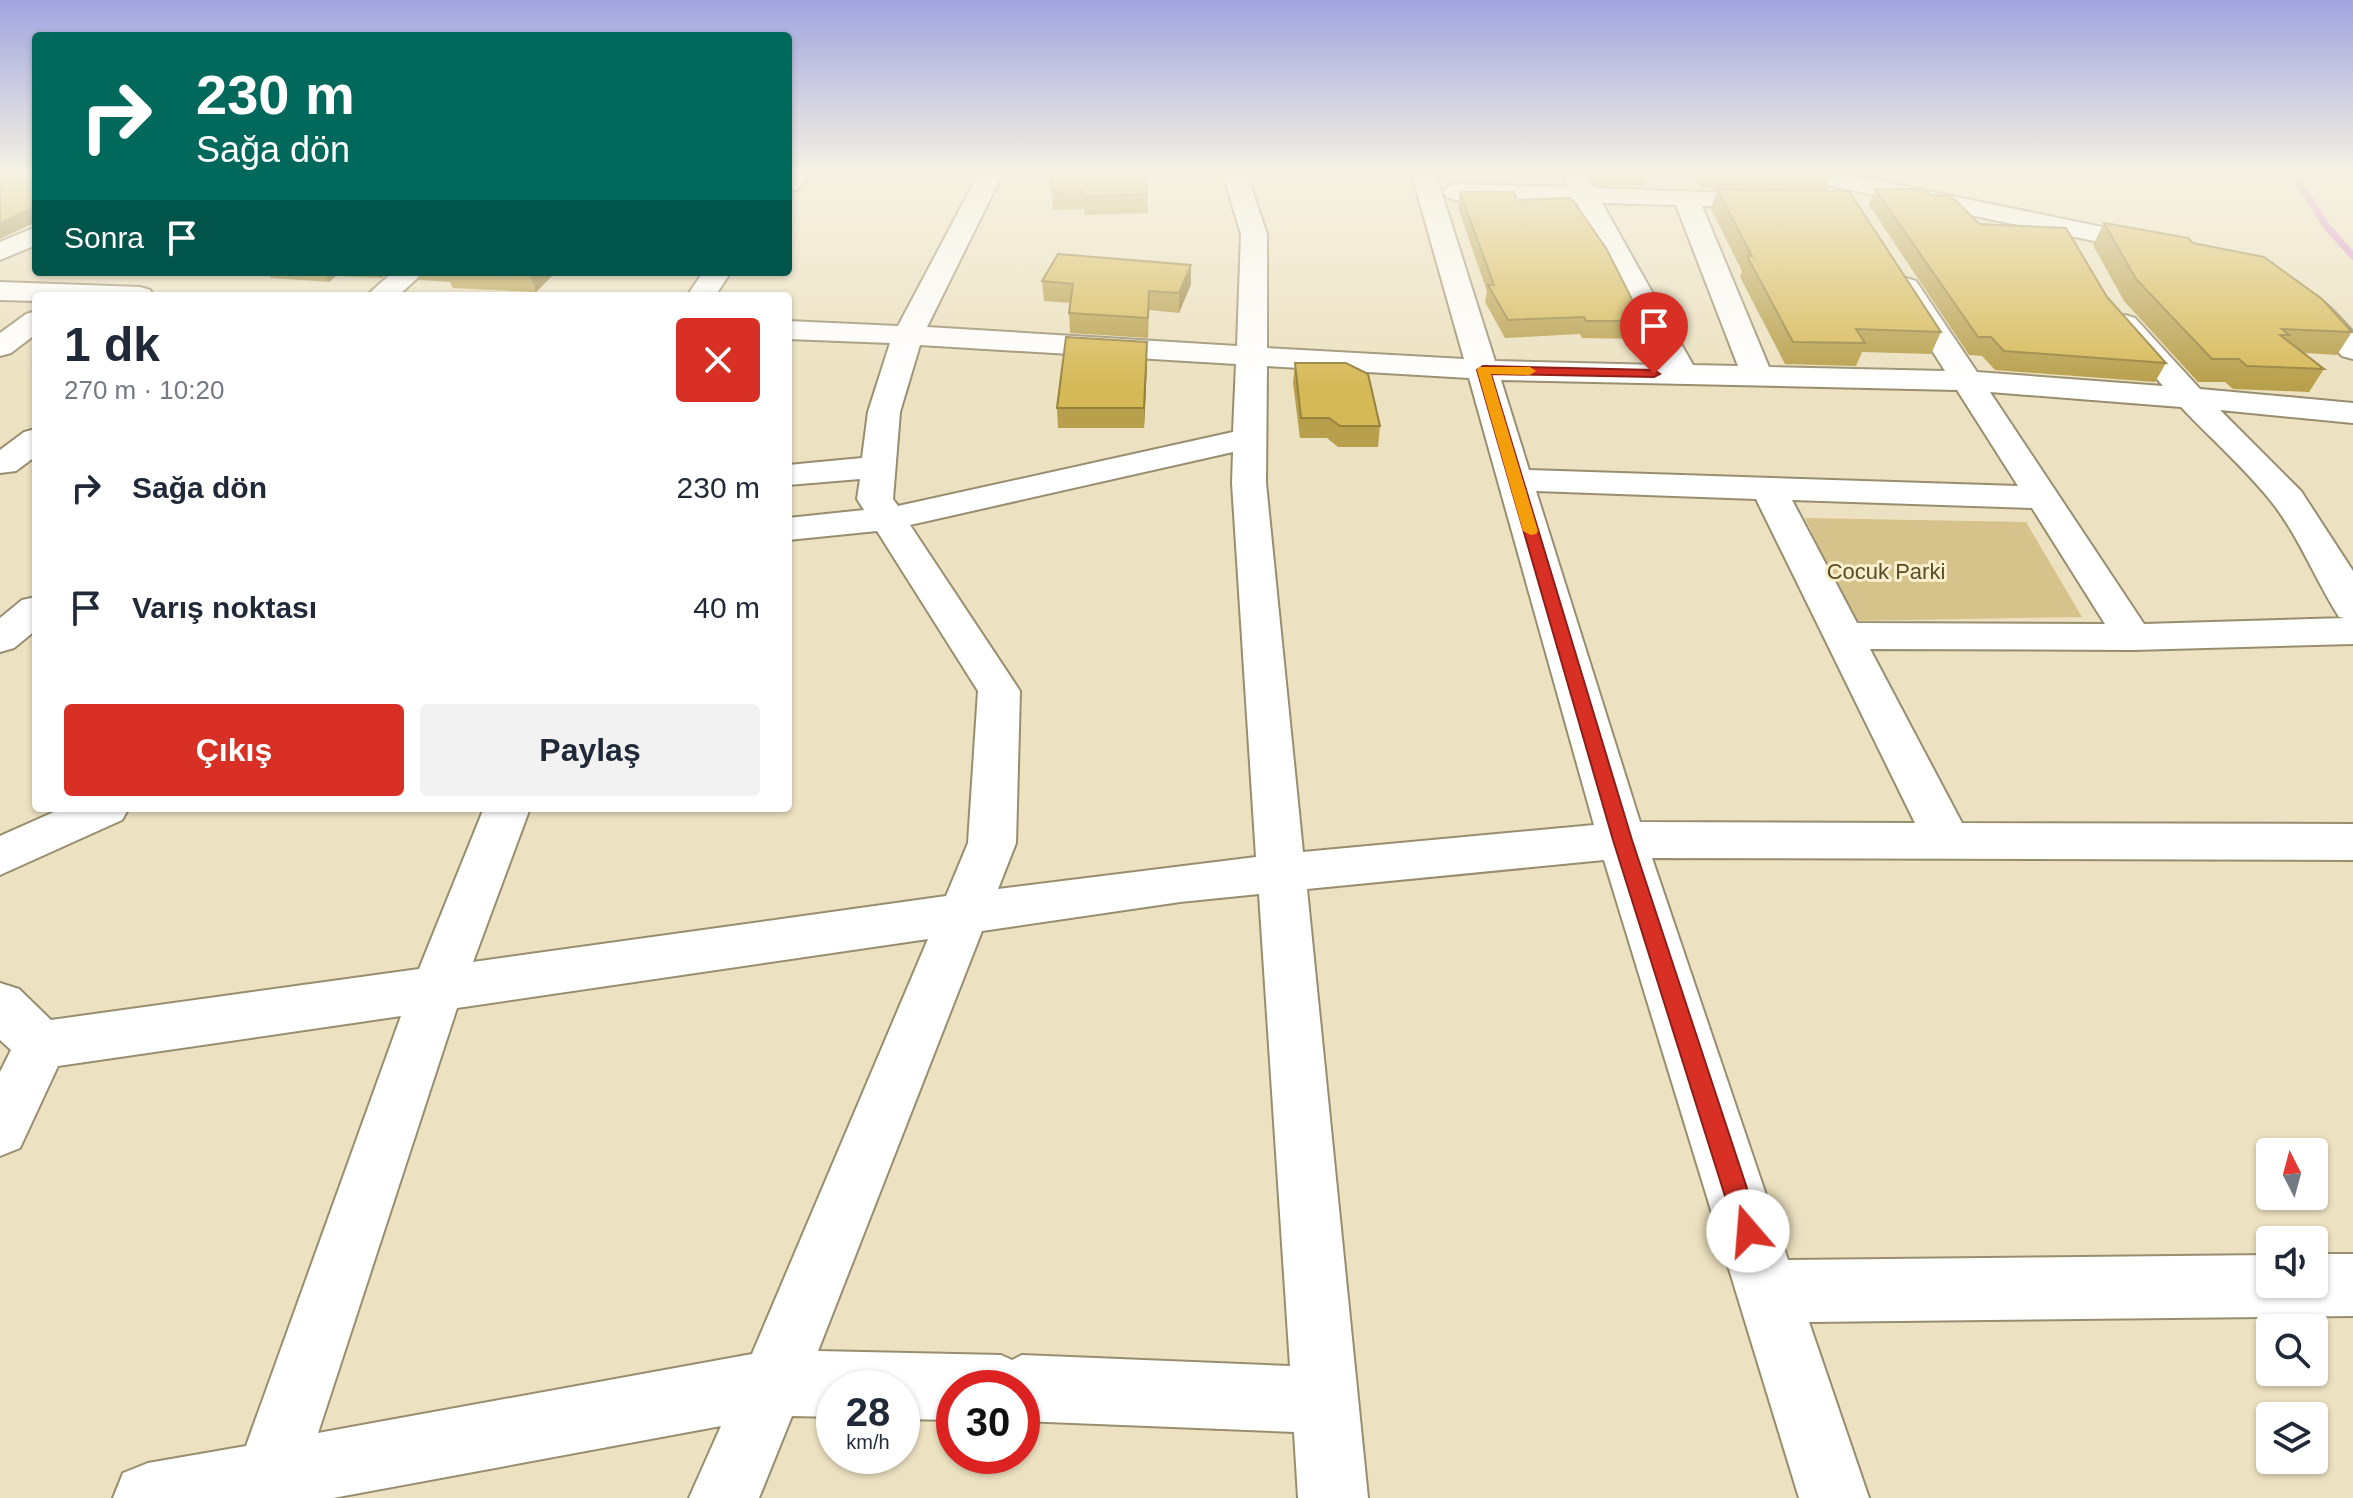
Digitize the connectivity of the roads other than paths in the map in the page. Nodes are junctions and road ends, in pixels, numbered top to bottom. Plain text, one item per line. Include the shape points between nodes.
1 (954, 245) edge
2 (1254, 245) edge
3 (1445, 245) edge
4 (1612, 245) edge
5 (1705, 245) edge
6 (2074, 245) edge
7 (2154, 245) edge
8 (2180, 250) edge
9 (1892, 266) edge
10 (2087, 267) edge
11 (405, 276) edge
12 (432, 276) edge
13 (2285, 287) edge
14 (0, 291) edge
15 (385, 292) edge
16 (414, 292) edge
17 (32, 293) edge
18 (2110, 307) edge
19 (32, 323) edge
20 (792, 330) edge
21 (908, 335) junction
22 (0, 347) edge
23 (2353, 350) edge
24 (1252, 356) junction
25 (1483, 370) junction
26 (1682, 374) junction
27 (1757, 376) junction
28 (1967, 381) junction
29 (2190, 398) junction
30 (2353, 413) edge
31 (1249, 438) junction
32 (32, 444) edge
33 (13, 465) edge
34 (878, 467) junction
35 (792, 475) edge
36 (1516, 480) junction
37 (1769, 489) junction
38 (2043, 498) junction
39 (888, 519) junction
40 (792, 529) edge
41 (32, 583) edge
42 (0, 608) edge
43 (2353, 608) edge
44 (32, 612) edge
45 (2353, 631) edge
46 (1844, 636) junction
47 (2133, 637) junction
48 (0, 639) edge
49 (97, 812) edge
50 (505, 812) edge
51 (1622, 840) junction
52 (1947, 840) junction
53 (2353, 842) edge
54 (0, 857) edge
55 (1281, 871) junction
56 (963, 916) junction
57 (437, 989) junction
58 (0, 1005) edge
59 (41, 1045) junction
60 (0, 1130) edge
61 (2353, 1285) edge
62 (1768, 1291) junction
63 (773, 1383) junction
64 (936, 1387) edge
65 (1040, 1389) edge
66 (1325, 1400) junction
67 (269, 1476) junction
68 (148, 1498) edge
69 (724, 1498) edge
70 (1333, 1498) edge
71 (1834, 1498) edge

1 - 21 street
2 - 24 street
3 - 25 street
4 - 26 street
5 - 27 street
6 - 10 street
7 - 8 street
9 - 28 street
11 - 15 street
12 - 16 street
13 - 23 street via 2319,313
14 - 17 street
18 - 29 street
19 - 22 street
20 - 21 street
21 - 24 street
21 - 34 street via 884,412
24 - 25 street
24 - 31 street
25 - 26 street
25 - 36 street
26 - 27 street
27 - 28 street
28 - 29 street
28 - 38 street
29 - 30 street
29 - 43 street via 2288,499
31 - 39 street
31 - 55 street
32 - 33 street
34 - 35 street
34 - 39 street via 875,499
36 - 37 street
36 - 51 street
37 - 38 street
37 - 46 street
38 - 47 street
39 - 40 street
39 - 56 street via 999,691 992,843
41 - 42 street
44 - 48 street
45 - 47 street
46 - 47 street
46 - 52 street
49 - 54 street
50 - 57 street
51 - 52 street
51 - 55 street
51 - 62 street
52 - 53 street
55 - 56 street
55 - 66 street
56 - 57 street
56 - 63 street
57 - 59 street
57 - 67 street
58 - 59 street
59 - 60 street
61 - 62 street
62 - 71 street
63 - 64 street
63 - 67 street
63 - 69 street
65 - 66 street
66 - 70 street
67 - 68 street

